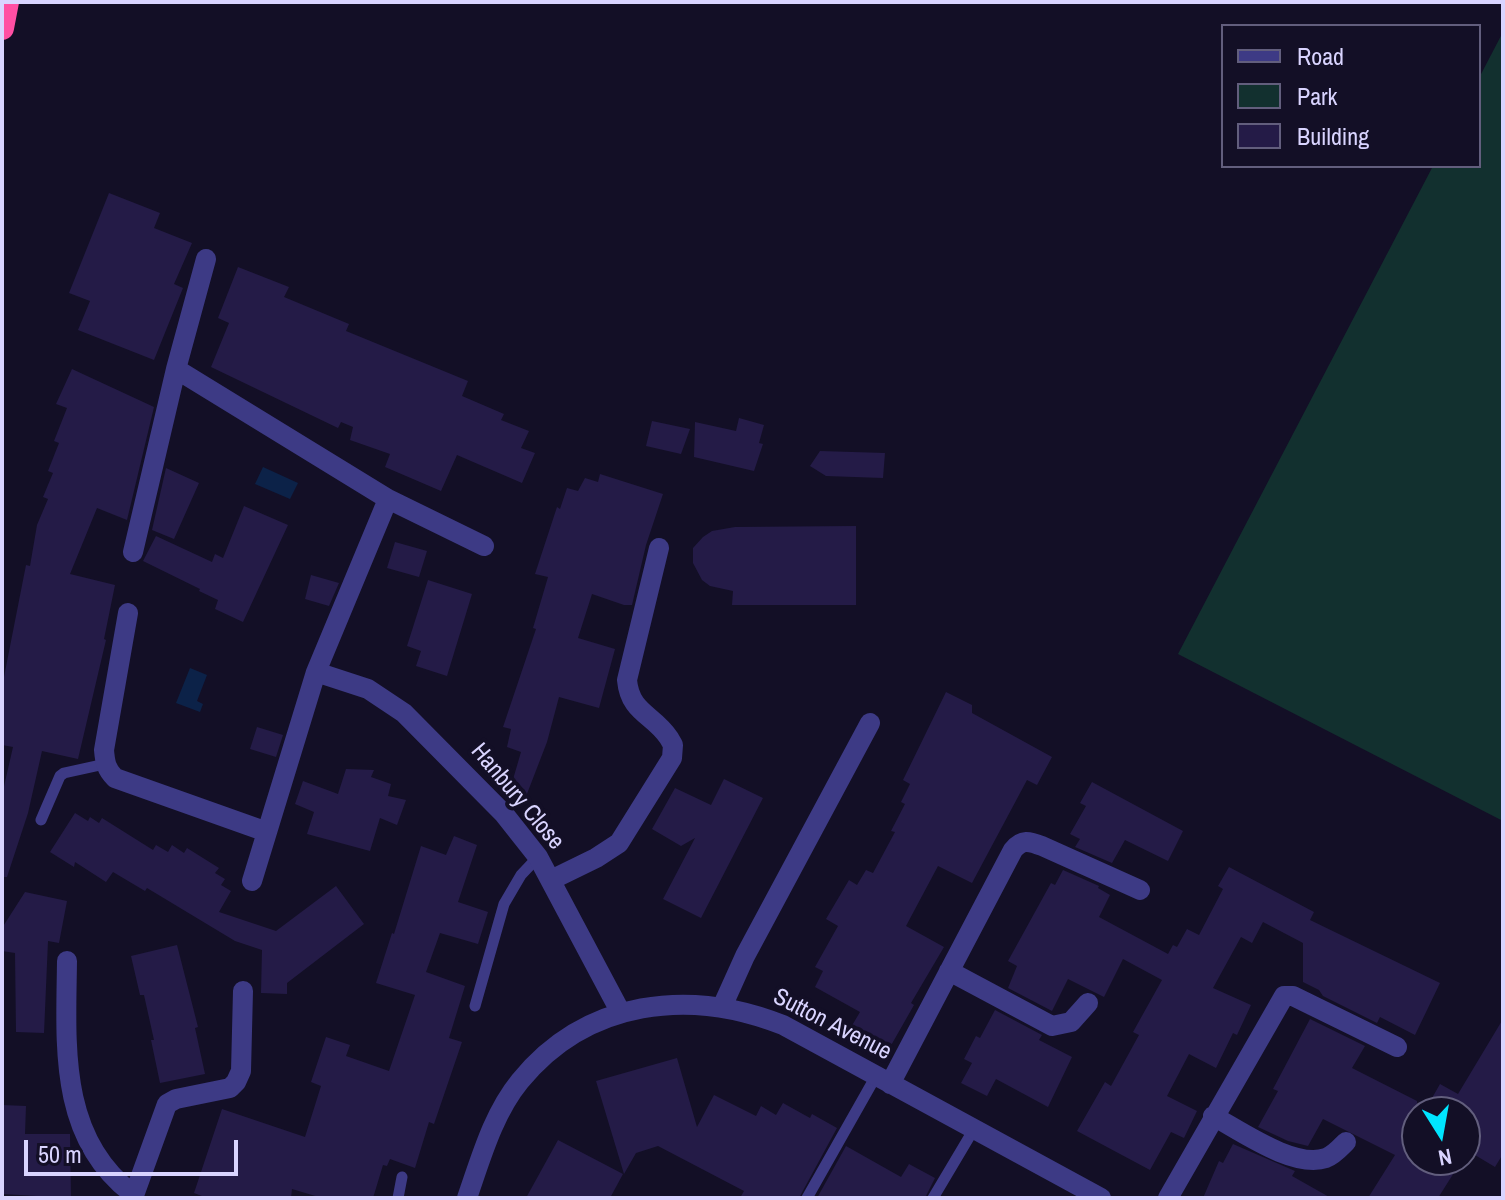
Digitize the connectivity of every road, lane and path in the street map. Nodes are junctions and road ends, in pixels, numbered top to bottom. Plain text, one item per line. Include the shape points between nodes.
1 (7, 2) edge
2 (2, 28) edge
3 (206, 259) dead end
4 (176, 369) junction
5 (388, 499) junction
6 (484, 546) dead end
7 (659, 548) dead end
8 (133, 552) dead end
9 (128, 613) dead end
10 (316, 672) junction
11 (870, 723) dead end
12 (105, 764) junction
13 (41, 820) dead end
14 (267, 832) junction
15 (538, 857) junction
16 (551, 880) junction
17 (252, 881) dead end
18 (1140, 890) dead end
19 (67, 961) dead end
20 (949, 971) junction
21 (243, 991) dead end
22 (1088, 1003) dead end
23 (475, 1006) dead end
24 (722, 1007) junction
25 (621, 1013) junction
26 (1397, 1047) dead end
27 (883, 1080) junction
28 (1213, 1116) junction
29 (974, 1129) junction
30 (1346, 1142) dead end
31 (402, 1177) dead end
32 (133, 1196) edge
33 (398, 1198) edge
34 (467, 1198) edge
35 (807, 1198) edge
36 (933, 1198) edge
37 (1101, 1198) edge
38 (1168, 1198) edge

1 - 2 highway
3 - 4 street
4 - 5 street
4 - 8 street
5 - 6 street
5 - 10 street
7 - 16 street via 627,680 636,708 669,738 672,758 619,843
9 - 12 street
10 - 14 street
10 - 15 street, Hanbury Close via 368,689 404,713 504,814
11 - 24 street
12 - 13 lane via 60,776
12 - 14 street via 115,778
14 - 17 street
15 - 16 street, Hanbury Close
15 - 23 lane via 504,904
16 - 25 street, Hanbury Close
18 - 20 street via 1022,841
19 - 32 street via 70,1088 94,1152
20 - 22 street via 1052,1026 1071,1022
20 - 27 street
21 - 32 street via 241,1071 236,1082 167,1104
24 - 25 street, Sutton Avenue via 672,1003
24 - 27 street, Sutton Avenue via 783,1025
25 - 34 street, Sutton Avenue via 563,1043 519,1081 497,1117
26 - 28 street via 1284,996
27 - 29 street, Sutton Avenue
27 - 35 lane
28 - 30 street via 1290,1157 1322,1159
28 - 38 street
29 - 36 lane
29 - 37 street, Sutton Avenue
31 - 33 lane

